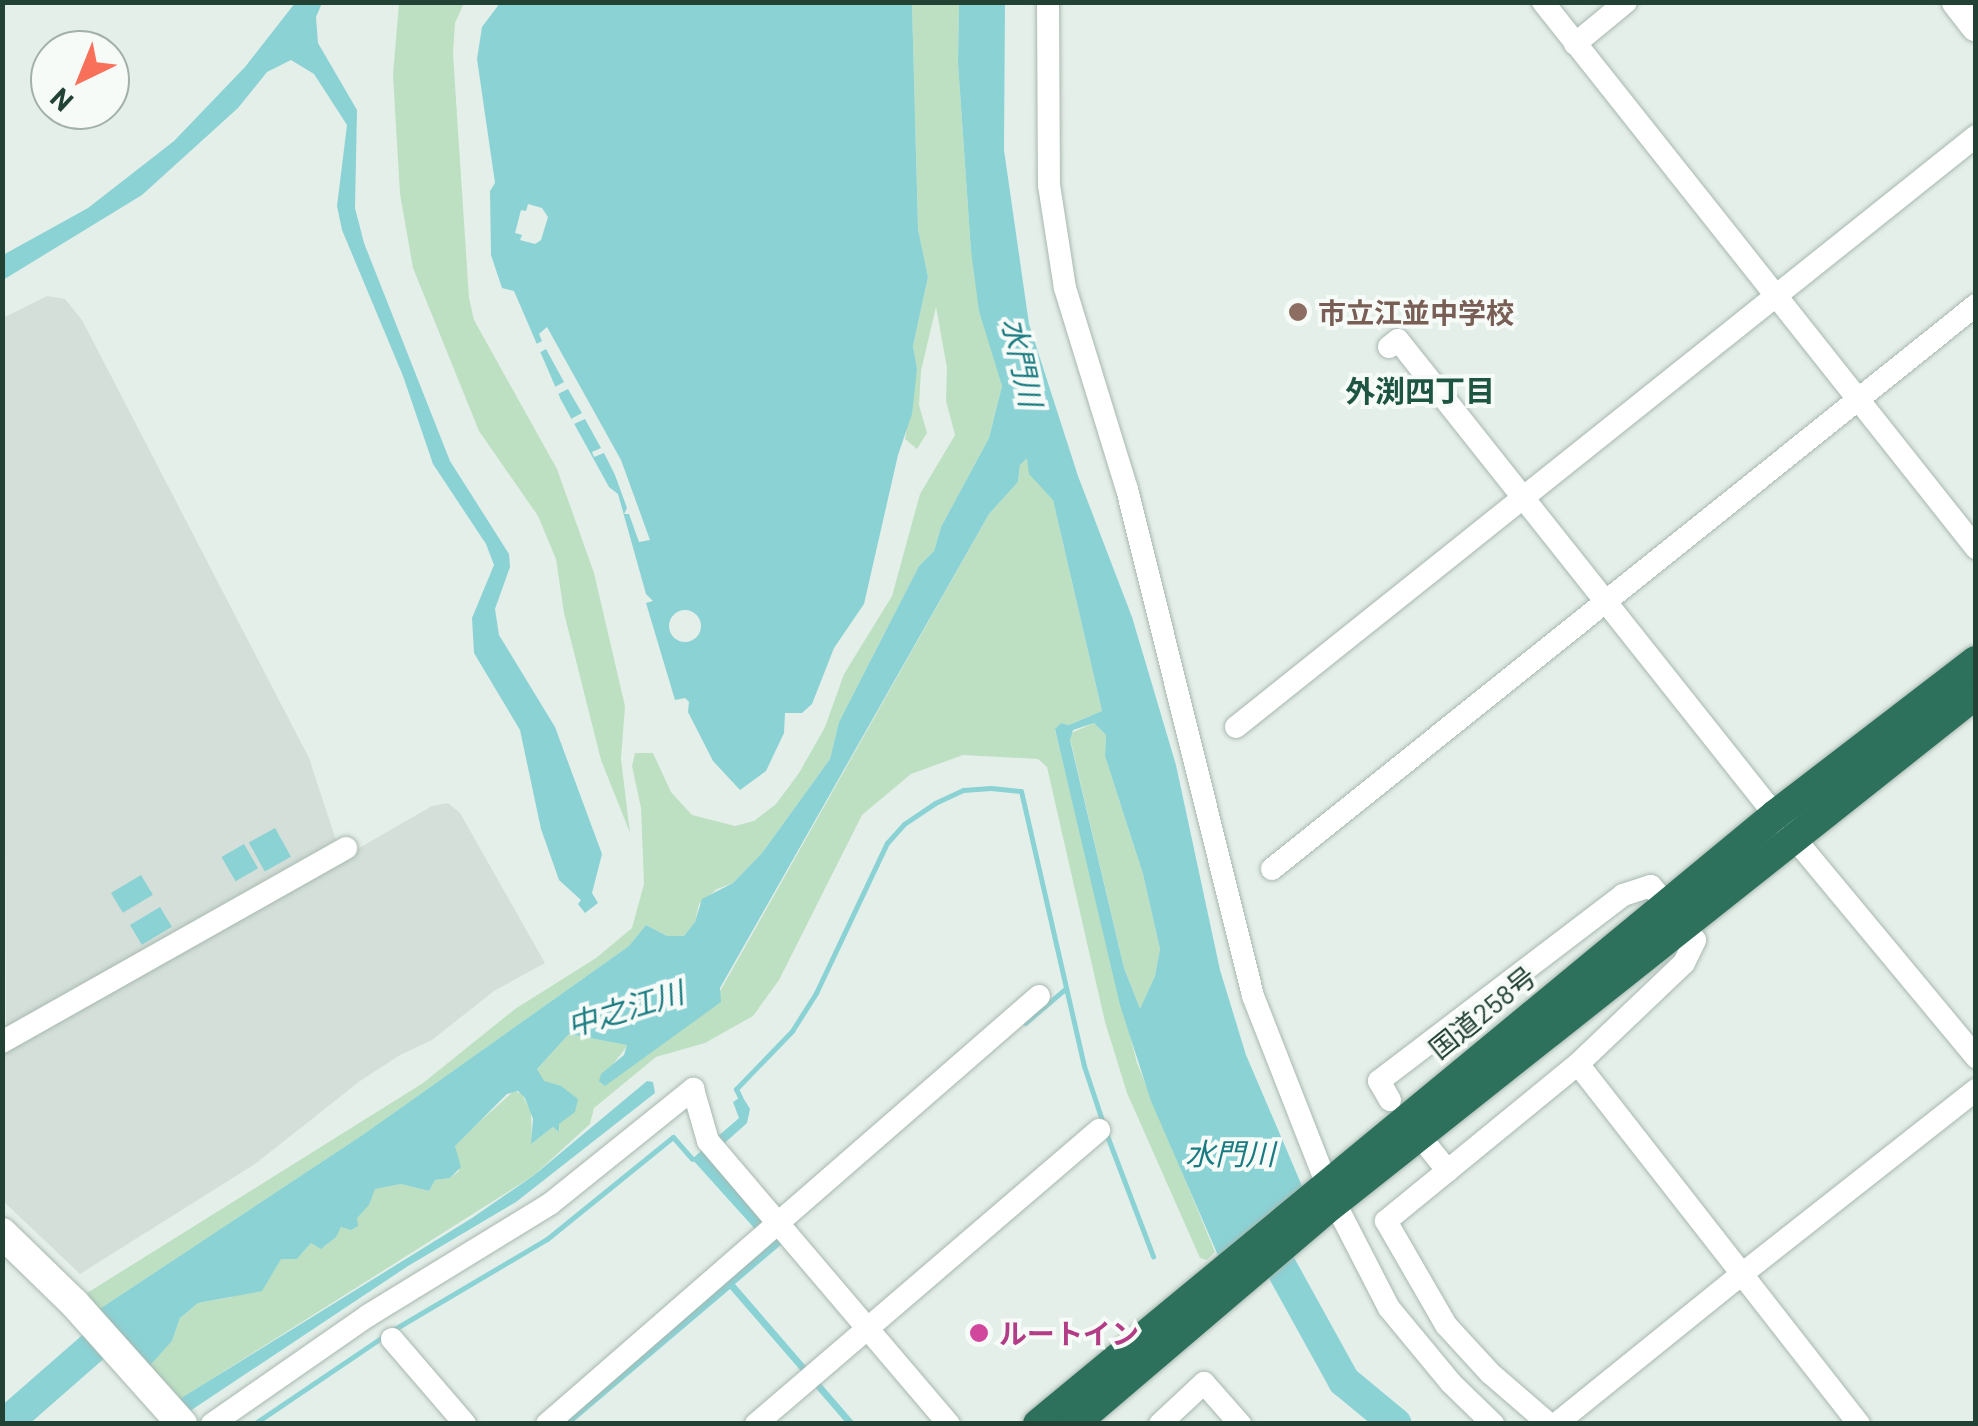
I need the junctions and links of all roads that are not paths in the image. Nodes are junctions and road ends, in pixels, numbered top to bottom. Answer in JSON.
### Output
{"nodes":[{"id":1,"x":1048,"y":2,"type":"edge"},
{"id":2,"x":1543,"y":2,"type":"edge"},
{"id":3,"x":1626,"y":2,"type":"edge"},
{"id":4,"x":1957,"y":2,"type":"edge"},
{"id":5,"x":1976,"y":26,"type":"edge"},
{"id":6,"x":1575,"y":44,"type":"junction"},
{"id":7,"x":1976,"y":136,"type":"edge"},
{"id":8,"x":1777,"y":297,"type":"junction"},
{"id":9,"x":1976,"y":305,"type":"edge"},
{"id":10,"x":1388,"y":347,"type":"dead end"},
{"id":11,"x":1858,"y":399,"type":"junction"},
{"id":12,"x":1524,"y":497,"type":"junction"},
{"id":13,"x":1976,"y":548,"type":"edge"},
{"id":14,"x":1606,"y":600,"type":"junction"},
{"id":15,"x":1976,"y":661,"type":"edge"},
{"id":16,"x":1976,"y":694,"type":"edge"},
{"id":17,"x":1236,"y":727,"type":"dead end"},
{"id":18,"x":1785,"y":826,"type":"junction"},
{"id":19,"x":346,"y":848,"type":"dead end"},
{"id":20,"x":1272,"y":869,"type":"dead end"},
{"id":21,"x":1675,"y":915,"type":"junction"},
{"id":22,"x":1039,"y":996,"type":"dead end"},
{"id":23,"x":2,"y":1042,"type":"edge"},
{"id":24,"x":1976,"y":1057,"type":"edge"},
{"id":25,"x":1578,"y":1064,"type":"junction"},
{"id":26,"x":1976,"y":1090,"type":"edge"},
{"id":27,"x":1390,"y":1100,"type":"dead end"},
{"id":28,"x":1099,"y":1130,"type":"dead end"},
{"id":29,"x":1430,"y":1149,"type":"dead end"},
{"id":30,"x":1448,"y":1171,"type":"junction"},
{"id":31,"x":1325,"y":1197,"type":"junction"},
{"id":32,"x":769,"y":1230,"type":"junction"},
{"id":33,"x":2,"y":1233,"type":"edge"},
{"id":34,"x":1742,"y":1274,"type":"junction"},
{"id":35,"x":1218,"y":1284,"type":"junction"},
{"id":36,"x":868,"y":1326,"type":"junction"},
{"id":37,"x":392,"y":1339,"type":"dead end"},
{"id":38,"x":182,"y":1424,"type":"edge"},
{"id":39,"x":212,"y":1424,"type":"edge"},
{"id":40,"x":465,"y":1424,"type":"edge"},
{"id":41,"x":546,"y":1424,"type":"edge"},
{"id":42,"x":756,"y":1424,"type":"edge"},
{"id":43,"x":949,"y":1424,"type":"edge"},
{"id":44,"x":1038,"y":1424,"type":"edge"},
{"id":45,"x":1074,"y":1424,"type":"edge"},
{"id":46,"x":1160,"y":1424,"type":"edge"},
{"id":47,"x":1240,"y":1424,"type":"edge"},
{"id":48,"x":1493,"y":1424,"type":"edge"},
{"id":49,"x":1552,"y":1424,"type":"edge"},
{"id":50,"x":1860,"y":1424,"type":"edge"}],
"edges":[{"from":1,"to":31,"type":"street"},
{"from":2,"to":6,"type":"street"},
{"from":3,"to":6,"type":"street"},
{"from":4,"to":5,"type":"street"},
{"from":6,"to":8,"type":"street"},
{"from":7,"to":8,"type":"street"},
{"from":8,"to":11,"type":"street"},
{"from":8,"to":12,"type":"street"},
{"from":9,"to":11,"type":"street"},
{"from":10,"to":12,"type":"street"},
{"from":11,"to":13,"type":"street"},
{"from":11,"to":14,"type":"street"},
{"from":12,"to":14,"type":"street"},
{"from":12,"to":17,"type":"street"},
{"from":14,"to":18,"type":"street"},
{"from":14,"to":20,"type":"street"},
{"from":15,"to":18,"type":"highway","name":"国道258号"},
{"from":16,"to":18,"type":"highway","name":"国道258号"},
{"from":18,"to":21,"type":"highway","name":"国道258号"},
{"from":18,"to":24,"type":"street"},
{"from":19,"to":23,"type":"street"},
{"from":21,"to":25,"type":"street"},
{"from":21,"to":27,"type":"street"},
{"from":21,"to":31,"type":"highway","name":"国道258号"},
{"from":22,"to":32,"type":"street"},
{"from":25,"to":30,"type":"street"},
{"from":25,"to":34,"type":"street"},
{"from":26,"to":34,"type":"street"},
{"from":28,"to":36,"type":"street"},
{"from":29,"to":30,"type":"street"},
{"from":30,"to":49,"type":"street"},
{"from":31,"to":35,"type":"highway","name":"国道258号"},
{"from":31,"to":48,"type":"street"},
{"from":32,"to":36,"type":"street"},
{"from":32,"to":39,"type":"street"},
{"from":32,"to":41,"type":"street"},
{"from":33,"to":38,"type":"street"},
{"from":34,"to":49,"type":"street"},
{"from":34,"to":50,"type":"street"},
{"from":35,"to":44,"type":"highway","name":"国道258号"},
{"from":35,"to":45,"type":"highway","name":"国道258号"},
{"from":36,"to":42,"type":"street"},
{"from":36,"to":43,"type":"street"},
{"from":37,"to":40,"type":"street"},
{"from":46,"to":47,"type":"street"}]}
